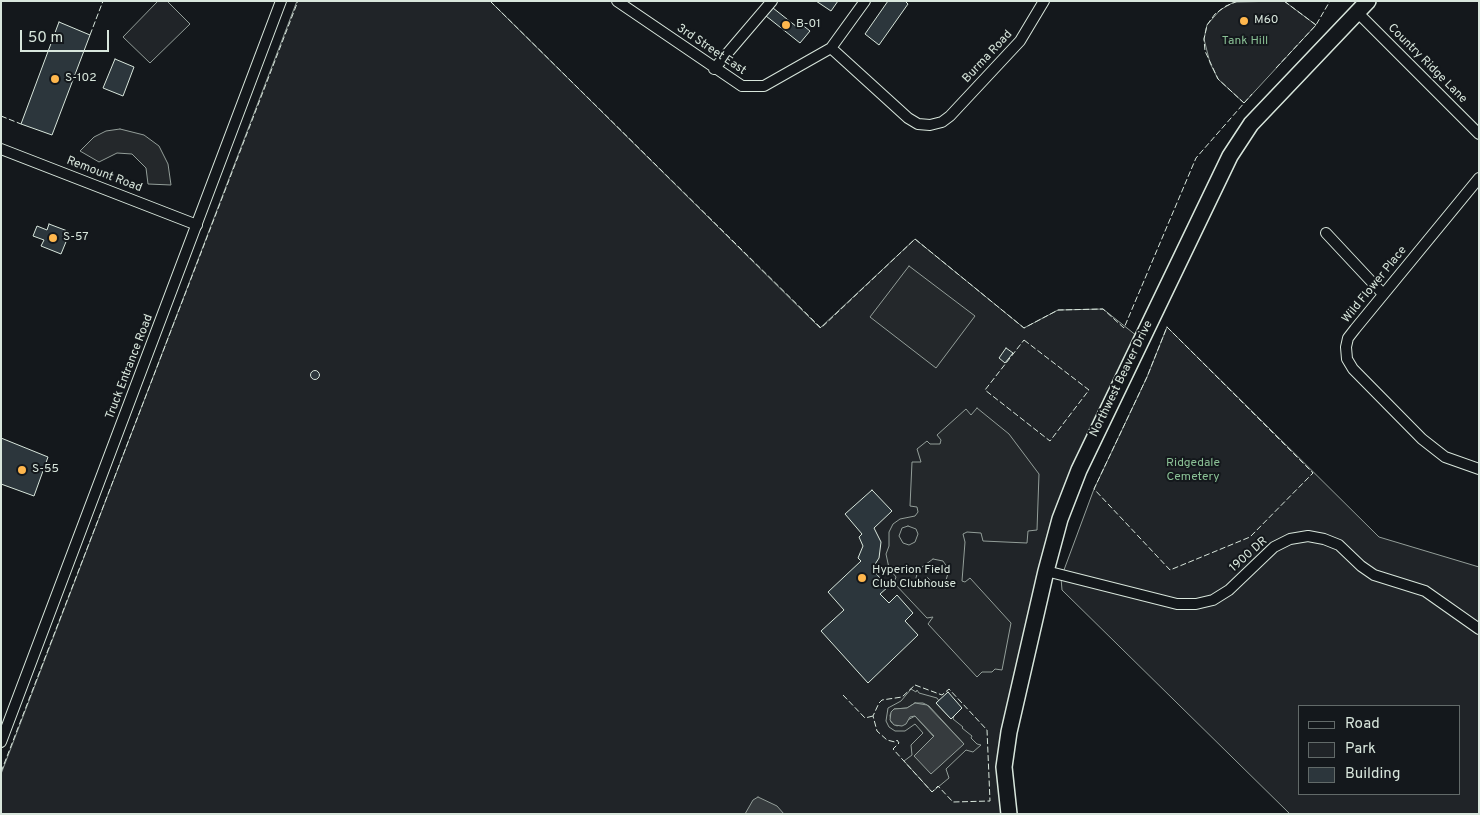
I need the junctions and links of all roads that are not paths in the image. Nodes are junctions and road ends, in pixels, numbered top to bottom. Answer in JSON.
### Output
{"nodes":[{"id":1,"x":281,"y":1,"type":"edge"},
{"id":2,"x":617,"y":1,"type":"edge"},
{"id":3,"x":772,"y":1,"type":"edge"},
{"id":4,"x":865,"y":1,"type":"edge"},
{"id":5,"x":1044,"y":1,"type":"edge"},
{"id":6,"x":1362,"y":6,"type":"edge"},
{"id":7,"x":831,"y":48,"type":"junction"},
{"id":8,"x":714,"y":68,"type":"junction"},
{"id":9,"x":1479,"y":134,"type":"edge"},
{"id":10,"x":1,"y":149,"type":"edge"},
{"id":11,"x":1479,"y":178,"type":"edge"},
{"id":12,"x":197,"y":224,"type":"junction"},
{"id":13,"x":1326,"y":234,"type":"dead end"},
{"id":14,"x":1383,"y":294,"type":"junction"},
{"id":15,"x":1479,"y":469,"type":"edge"},
{"id":16,"x":1046,"y":572,"type":"junction"},
{"id":17,"x":1479,"y":629,"type":"edge"},
{"id":18,"x":1,"y":742,"type":"edge"},
{"id":19,"x":1009,"y":814,"type":"edge"}],
"edges":[{"from":1,"to":12,"type":"street","name":"Truck Entrance Road"},
{"from":2,"to":8,"type":"street","name":"3rd Street East"},
{"from":3,"to":8,"type":"street"},
{"from":4,"to":7,"type":"street"},
{"from":5,"to":7,"type":"street","name":"Burma Road"},
{"from":6,"to":9,"type":"street","name":"Country Ridge Lane"},
{"from":6,"to":16,"type":"main road","name":"Northwest Beaver Drive"},
{"from":7,"to":8,"type":"street","name":"3rd Street East"},
{"from":10,"to":12,"type":"street","name":"Remount Road"},
{"from":11,"to":14,"type":"street","name":"Wild Flower Place"},
{"from":12,"to":18,"type":"street","name":"Truck Entrance Road"},
{"from":13,"to":14,"type":"street"},
{"from":14,"to":15,"type":"street","name":"Wild Flower Place"},
{"from":16,"to":17,"type":"street","name":"1900 DR"},
{"from":16,"to":19,"type":"main road","name":"Northwest Beaver Drive"}]}
